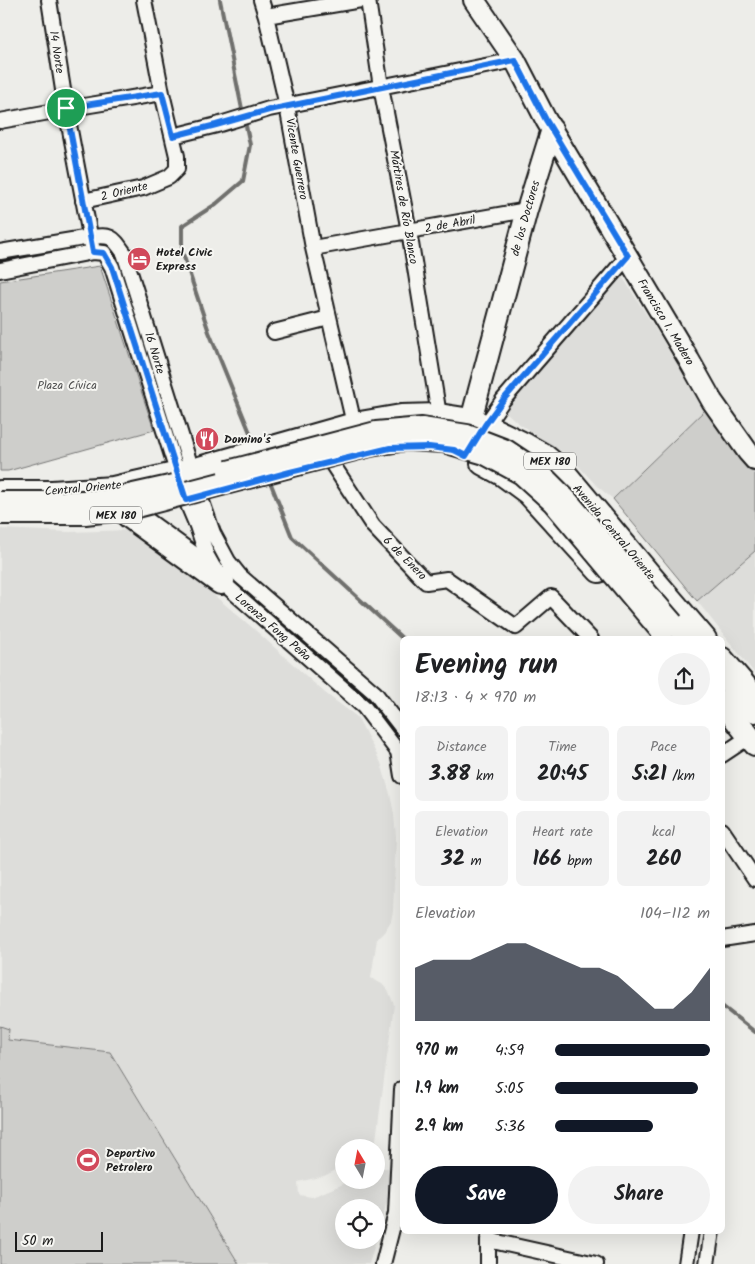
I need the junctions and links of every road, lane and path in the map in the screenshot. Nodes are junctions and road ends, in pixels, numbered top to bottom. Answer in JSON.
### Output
{"nodes":[{"id":1,"x":49,"y":0,"type":"edge"},
{"id":2,"x":144,"y":0,"type":"edge"},
{"id":3,"x":261,"y":0,"type":"edge"},
{"id":4,"x":361,"y":0,"type":"edge"},
{"id":5,"x":368,"y":0,"type":"edge"},
{"id":6,"x":474,"y":0,"type":"edge"},
{"id":7,"x":266,"y":16,"type":"junction"},
{"id":8,"x":515,"y":60,"type":"junction"},
{"id":9,"x":381,"y":87,"type":"junction"},
{"id":10,"x":162,"y":93,"type":"junction"},
{"id":11,"x":287,"y":106,"type":"junction"},
{"id":12,"x":66,"y":108,"type":"junction"},
{"id":13,"x":0,"y":121,"type":"edge"},
{"id":14,"x":552,"y":129,"type":"junction"},
{"id":15,"x":173,"y":136,"type":"junction"},
{"id":16,"x":83,"y":201,"type":"junction"},
{"id":17,"x":527,"y":210,"type":"junction"},
{"id":18,"x":409,"y":231,"type":"junction"},
{"id":19,"x":90,"y":237,"type":"junction"},
{"id":20,"x":313,"y":248,"type":"junction"},
{"id":21,"x":0,"y":252,"type":"edge"},
{"id":22,"x":98,"y":252,"type":"junction"},
{"id":23,"x":628,"y":256,"type":"junction"},
{"id":24,"x":0,"y":270,"type":"edge"},
{"id":25,"x":329,"y":318,"type":"junction"},
{"id":26,"x":274,"y":332,"type":"dead end"},
{"id":27,"x":151,"y":338,"type":"junction"},
{"id":28,"x":136,"y":343,"type":"junction"},
{"id":29,"x":439,"y":415,"type":"junction"},
{"id":30,"x":478,"y":422,"type":"junction"},
{"id":31,"x":354,"y":424,"type":"junction"},
{"id":32,"x":460,"y":453,"type":"junction"},
{"id":33,"x":755,"y":460,"type":"edge"},
{"id":34,"x":222,"y":461,"type":"joint"},
{"id":35,"x":331,"y":462,"type":"junction"},
{"id":36,"x":185,"y":472,"type":"junction"},
{"id":37,"x":0,"y":492,"type":"edge"},
{"id":38,"x":193,"y":498,"type":"junction"},
{"id":39,"x":0,"y":502,"type":"edge"},
{"id":40,"x":0,"y":513,"type":"edge"},
{"id":41,"x":129,"y":514,"type":"junction"},
{"id":42,"x":0,"y":520,"type":"edge"},
{"id":43,"x":221,"y":581,"type":"junction"},
{"id":44,"x":665,"y":633,"type":"edge"},
{"id":45,"x":588,"y":636,"type":"edge"},
{"id":46,"x":702,"y":636,"type":"edge"},
{"id":47,"x":725,"y":662,"type":"edge"},
{"id":48,"x":725,"y":681,"type":"edge"},
{"id":49,"x":375,"y":693,"type":"junction"},
{"id":50,"x":755,"y":697,"type":"edge"},
{"id":51,"x":725,"y":706,"type":"edge"},
{"id":52,"x":364,"y":707,"type":"junction"},
{"id":53,"x":755,"y":712,"type":"edge"},
{"id":54,"x":725,"y":719,"type":"edge"},
{"id":55,"x":400,"y":725,"type":"edge"},
{"id":56,"x":751,"y":745,"type":"edge"},
{"id":57,"x":400,"y":754,"type":"edge"},
{"id":58,"x":725,"y":754,"type":"edge"},
{"id":59,"x":725,"y":835,"type":"edge"},
{"id":60,"x":755,"y":880,"type":"edge"},
{"id":61,"x":753,"y":934,"type":"edge"},
{"id":62,"x":725,"y":939,"type":"edge"},
{"id":63,"x":400,"y":1130,"type":"edge"},
{"id":64,"x":691,"y":1234,"type":"edge"},
{"id":65,"x":712,"y":1234,"type":"edge"},
{"id":66,"x":489,"y":1236,"type":"edge"},
{"id":67,"x":382,"y":1264,"type":"edge"},
{"id":68,"x":488,"y":1264,"type":"edge"},
{"id":69,"x":596,"y":1264,"type":"edge"},
{"id":70,"x":686,"y":1264,"type":"edge"},
{"id":71,"x":707,"y":1264,"type":"edge"}],
"edges":[{"from":1,"to":12,"type":"street","name":"14 Norte"},
{"from":2,"to":10,"type":"street"},
{"from":3,"to":7,"type":"street","name":"Vicente Guerrero"},
{"from":4,"to":7,"type":"street"},
{"from":5,"to":9,"type":"street","name":"Mártires de Río Blanco"},
{"from":6,"to":8,"type":"street"},
{"from":7,"to":11,"type":"street","name":"Vicente Guerrero"},
{"from":8,"to":9,"type":"street"},
{"from":8,"to":14,"type":"street"},
{"from":9,"to":11,"type":"street"},
{"from":9,"to":18,"type":"street","name":"Mártires de Río Blanco"},
{"from":10,"to":12,"type":"street"},
{"from":10,"to":15,"type":"street"},
{"from":11,"to":15,"type":"street"},
{"from":11,"to":20,"type":"street","name":"Vicente Guerrero"},
{"from":12,"to":13,"type":"street"},
{"from":12,"to":16,"type":"street","name":"14 Norte"},
{"from":14,"to":17,"type":"street","name":"de los Doctores"},
{"from":14,"to":23,"type":"street","name":"Francisco I. Madero"},
{"from":15,"to":16,"type":"street","name":"2 Oriente"},
{"from":16,"to":19,"type":"street","name":"14 Norte"},
{"from":17,"to":18,"type":"street","name":"2 de Abril"},
{"from":17,"to":30,"type":"street","name":"de los Doctores"},
{"from":18,"to":20,"type":"street","name":"2 de Abril"},
{"from":18,"to":29,"type":"street","name":"Mártires de Río Blanco"},
{"from":19,"to":21,"type":"street"},
{"from":19,"to":22,"type":"street","name":"14 Norte"},
{"from":19,"to":27,"type":"street","name":"16 Norte"},
{"from":20,"to":25,"type":"street","name":"Vicente Guerrero"},
{"from":22,"to":24,"type":"street"},
{"from":22,"to":28,"type":"street","name":"16 Norte"},
{"from":23,"to":30,"type":"street"},
{"from":23,"to":33,"type":"street","name":"Francisco I. Madero"},
{"from":25,"to":26,"type":"street"},
{"from":25,"to":31,"type":"street","name":"Vicente Guerrero"},
{"from":27,"to":28,"type":"street"},
{"from":27,"to":36,"type":"street","name":"16 Norte"},
{"from":28,"to":36,"type":"street","name":"16 Norte"},
{"from":29,"to":30,"type":"main road","name":"Avenida Central Oriente","number":"MEX 180"},
{"from":29,"to":31,"type":"main road","name":"Avenida Central Oriente","number":"MEX 180"},
{"from":30,"to":32,"type":"street","name":"de los Doctores"},
{"from":30,"to":46,"type":"main road","name":"Avenida Central Oriente","number":"MEX 180"},
{"from":31,"to":34,"type":"main road","name":"Avenida Central Oriente","number":"MEX 180"},
{"from":32,"to":35,"type":"main road","number":"MEX 180"},
{"from":32,"to":44,"type":"main road","number":"MEX 180"},
{"from":34,"to":36,"type":"main road","name":"Central Oriente","number":"MEX 180"},
{"from":35,"to":38,"type":"main road","number":"MEX 180"},
{"from":35,"to":45,"type":"street","name":"6 de Enero"},
{"from":36,"to":37,"type":"main road","name":"Central Oriente","number":"MEX 180"},
{"from":36,"to":38,"type":"street","name":"Lorenzo Fong Peña"},
{"from":38,"to":41,"type":"main road","number":"MEX 180"},
{"from":38,"to":43,"type":"street","name":"Lorenzo Fong Peña"},
{"from":38,"to":49,"type":"street","name":"Lorenzo Fong Peña"},
{"from":39,"to":44,"type":"street","bridge":true},
{"from":40,"to":44,"type":"main road","bridge":true},
{"from":41,"to":42,"type":"main road","number":"MEX 180"},
{"from":41,"to":43,"type":"highway"},
{"from":43,"to":52,"type":"street","name":"Lorenzo Fong Peña"},
{"from":47,"to":50,"type":"main road"},
{"from":48,"to":53,"type":"street"},
{"from":49,"to":52,"type":"street"},
{"from":49,"to":55,"type":"street","name":"Lorenzo Fong Peña"},
{"from":51,"to":56,"type":"main road"},
{"from":52,"to":57,"type":"street","name":"Lorenzo Fong Peña"},
{"from":54,"to":56,"type":"main road"},
{"from":56,"to":58,"type":"street"},
{"from":59,"to":60,"type":"street"},
{"from":61,"to":62,"type":"street"},
{"from":63,"to":67,"type":"street"},
{"from":64,"to":70,"type":"street"},
{"from":65,"to":71,"type":"street"},
{"from":66,"to":68,"type":"street"},
{"from":66,"to":69,"type":"street"}]}
